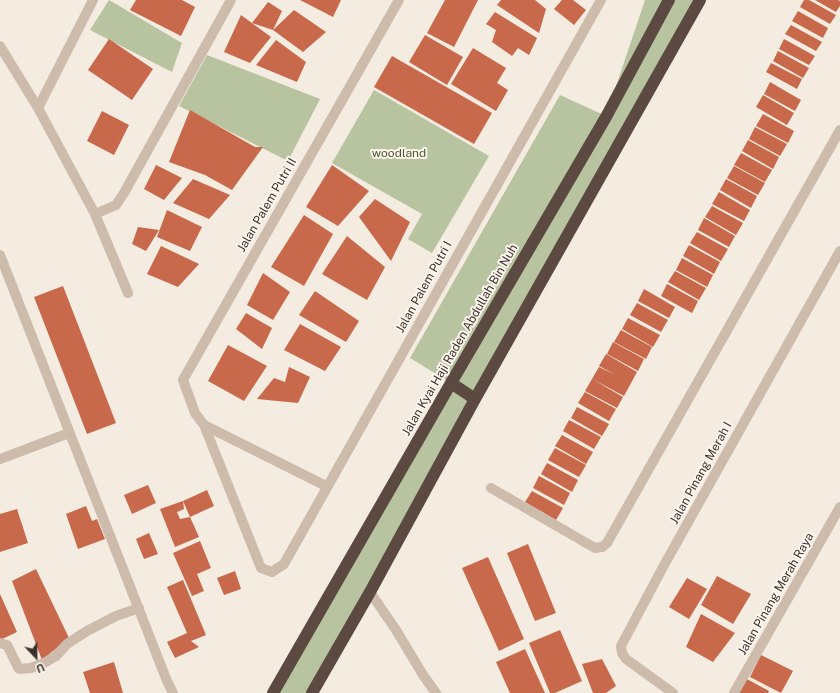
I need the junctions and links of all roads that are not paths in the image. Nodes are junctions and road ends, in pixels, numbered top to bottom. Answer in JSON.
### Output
{"nodes":[{"id":1,"x":93,"y":0,"type":"edge"},
{"id":2,"x":231,"y":0,"type":"edge"},
{"id":3,"x":399,"y":0,"type":"edge"},
{"id":4,"x":600,"y":0,"type":"edge"},
{"id":5,"x":669,"y":0,"type":"edge"},
{"id":6,"x":700,"y":0,"type":"edge"},
{"id":7,"x":0,"y":46,"type":"edge"},
{"id":8,"x":38,"y":108,"type":"junction"},
{"id":9,"x":840,"y":130,"type":"edge"},
{"id":10,"x":95,"y":214,"type":"junction"},
{"id":11,"x":840,"y":251,"type":"edge"},
{"id":12,"x":0,"y":255,"type":"edge"},
{"id":13,"x":128,"y":293,"type":"dead end"},
{"id":14,"x":451,"y":383,"type":"junction"},
{"id":15,"x":475,"y":399,"type":"junction"},
{"id":16,"x":204,"y":425,"type":"junction"},
{"id":17,"x":69,"y":432,"type":"junction"},
{"id":18,"x":0,"y":460,"type":"edge"},
{"id":19,"x":326,"y":486,"type":"junction"},
{"id":20,"x":491,"y":488,"type":"dead end"},
{"id":21,"x":840,"y":507,"type":"edge"},
{"id":22,"x":261,"y":568,"type":"joint"},
{"id":23,"x":370,"y":592,"type":"junction"},
{"id":24,"x":139,"y":608,"type":"junction"},
{"id":25,"x":0,"y":643,"type":"edge"},
{"id":26,"x":173,"y":693,"type":"edge"},
{"id":27,"x":273,"y":693,"type":"edge"},
{"id":28,"x":312,"y":693,"type":"edge"},
{"id":29,"x":436,"y":693,"type":"edge"},
{"id":30,"x":673,"y":693,"type":"edge"},
{"id":31,"x":734,"y":693,"type":"edge"}],
"edges":[{"from":1,"to":8,"type":"street"},
{"from":2,"to":10,"type":"street"},
{"from":3,"to":16,"type":"street","name":"Jalan Palem Putri II"},
{"from":4,"to":19,"type":"street","name":"Jalan Palem Putri I"},
{"from":5,"to":14,"type":"highway","name":"Jalan Kyai Haji Raden Abdullah Bin Nuh"},
{"from":6,"to":15,"type":"highway"},
{"from":7,"to":8,"type":"street"},
{"from":8,"to":10,"type":"street"},
{"from":9,"to":20,"type":"street"},
{"from":10,"to":13,"type":"street"},
{"from":11,"to":30,"type":"street","name":"Jalan Pinang Merah I"},
{"from":12,"to":17,"type":"street"},
{"from":14,"to":15,"type":"highway"},
{"from":14,"to":27,"type":"highway","name":"Jalan Kyai Haji Raden Abdullah Bin Nuh"},
{"from":15,"to":23,"type":"highway"},
{"from":16,"to":19,"type":"street"},
{"from":16,"to":22,"type":"street","name":"Jalan Palem Putri II"},
{"from":17,"to":18,"type":"street"},
{"from":17,"to":24,"type":"street"},
{"from":19,"to":22,"type":"street","name":"Jalan Palem Putri I"},
{"from":21,"to":31,"type":"street","name":"Jalan Pinang Merah Raya"},
{"from":23,"to":28,"type":"highway"},
{"from":23,"to":29,"type":"street"},
{"from":24,"to":25,"type":"street"},
{"from":24,"to":26,"type":"street"}]}
